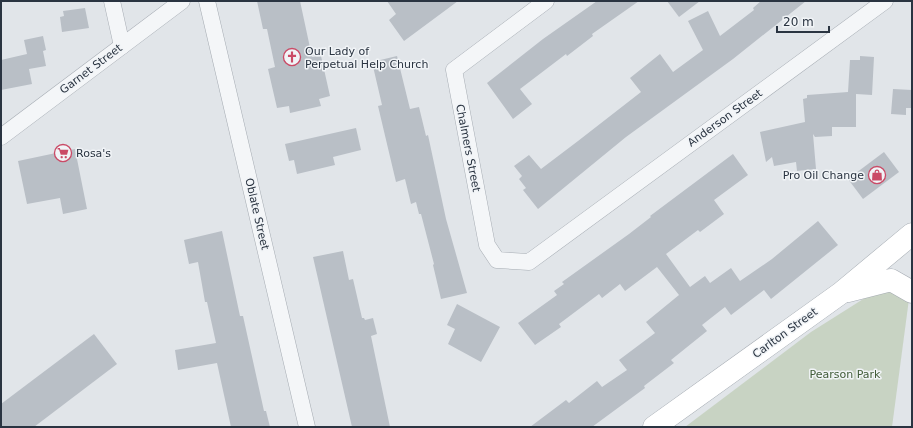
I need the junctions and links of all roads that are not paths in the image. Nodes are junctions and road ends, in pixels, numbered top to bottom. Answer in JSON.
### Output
{"nodes":[{"id":1,"x":112,"y":1,"type":"edge"},
{"id":2,"x":182,"y":1,"type":"edge"},
{"id":3,"x":207,"y":1,"type":"edge"},
{"id":4,"x":546,"y":1,"type":"edge"},
{"id":5,"x":885,"y":1,"type":"edge"},
{"id":6,"x":122,"y":46,"type":"junction"},
{"id":7,"x":1,"y":137,"type":"edge"},
{"id":8,"x":912,"y":234,"type":"edge"},
{"id":9,"x":565,"y":235,"type":"joint"},
{"id":10,"x":912,"y":292,"type":"edge"},
{"id":11,"x":841,"y":293,"type":"junction"},
{"id":12,"x":307,"y":427,"type":"edge"},
{"id":13,"x":654,"y":427,"type":"edge"}],
"edges":[{"from":1,"to":6,"type":"street"},
{"from":2,"to":6,"type":"street","name":"Garnet Street"},
{"from":3,"to":12,"type":"street","name":"Oblate Street"},
{"from":4,"to":9,"type":"street","name":"Chalmers Street"},
{"from":5,"to":9,"type":"street","name":"Anderson Street"},
{"from":6,"to":7,"type":"street","name":"Garnet Street"},
{"from":8,"to":11,"type":"main road","name":"Carlton Street"},
{"from":10,"to":11,"type":"main road"},
{"from":11,"to":13,"type":"main road","name":"Carlton Street"}]}
